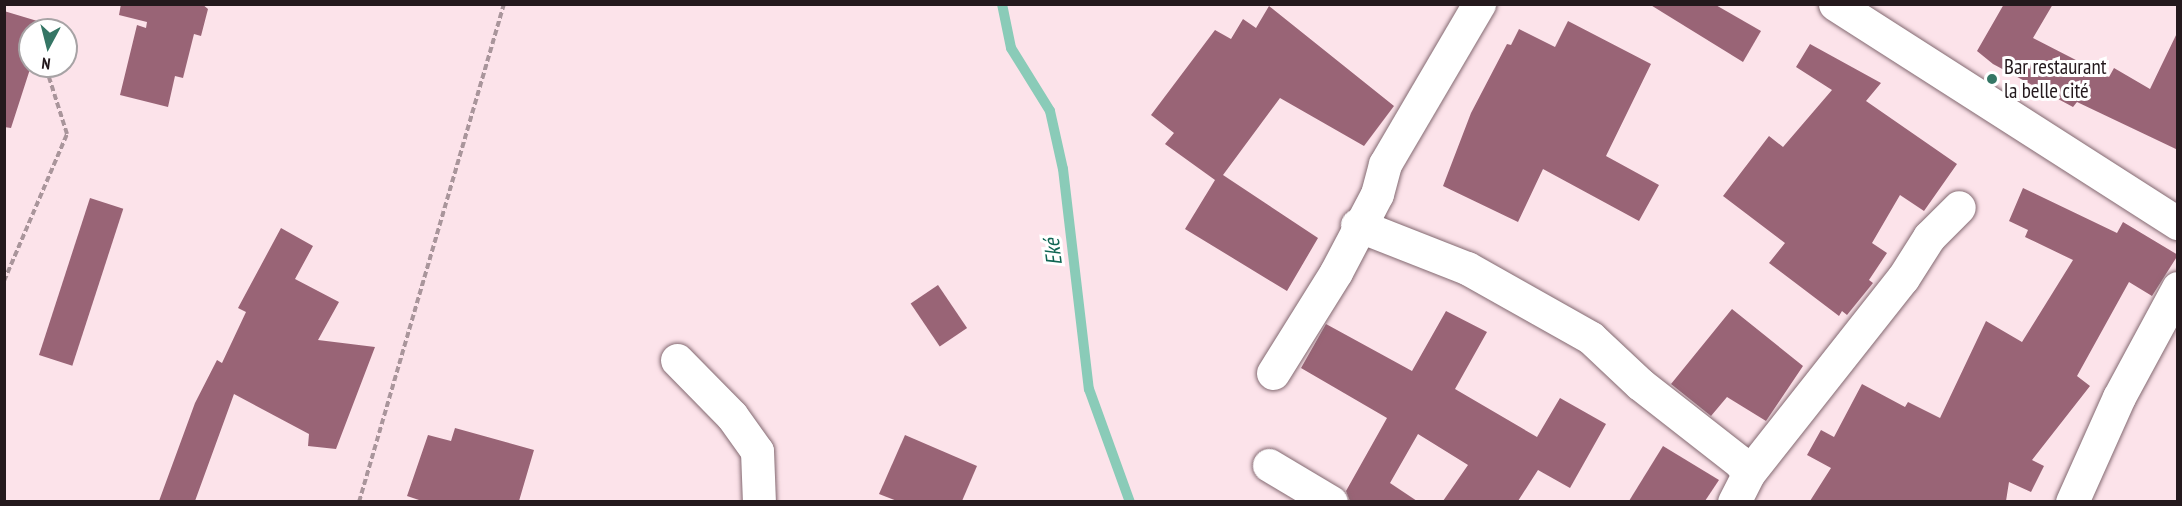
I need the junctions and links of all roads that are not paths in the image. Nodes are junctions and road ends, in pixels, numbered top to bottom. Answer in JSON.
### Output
{"nodes":[{"id":1,"x":1479,"y":4,"type":"edge"},
{"id":2,"x":1835,"y":4,"type":"edge"},
{"id":3,"x":1959,"y":207,"type":"dead end"},
{"id":4,"x":2178,"y":223,"type":"edge"},
{"id":5,"x":1357,"y":225,"type":"junction"},
{"id":6,"x":2178,"y":288,"type":"edge"},
{"id":7,"x":677,"y":360,"type":"dead end"},
{"id":8,"x":1273,"y":373,"type":"dead end"},
{"id":9,"x":1269,"y":465,"type":"dead end"},
{"id":10,"x":1741,"y":488,"type":"edge"},
{"id":11,"x":759,"y":501,"type":"edge"},
{"id":12,"x":1331,"y":501,"type":"edge"},
{"id":13,"x":2072,"y":501,"type":"edge"}],
"edges":[{"from":1,"to":5,"type":"street"},
{"from":2,"to":4,"type":"street"},
{"from":3,"to":10,"type":"street"},
{"from":5,"to":8,"type":"street"},
{"from":5,"to":10,"type":"street"},
{"from":6,"to":13,"type":"street"},
{"from":7,"to":11,"type":"street"},
{"from":9,"to":12,"type":"street"}]}
